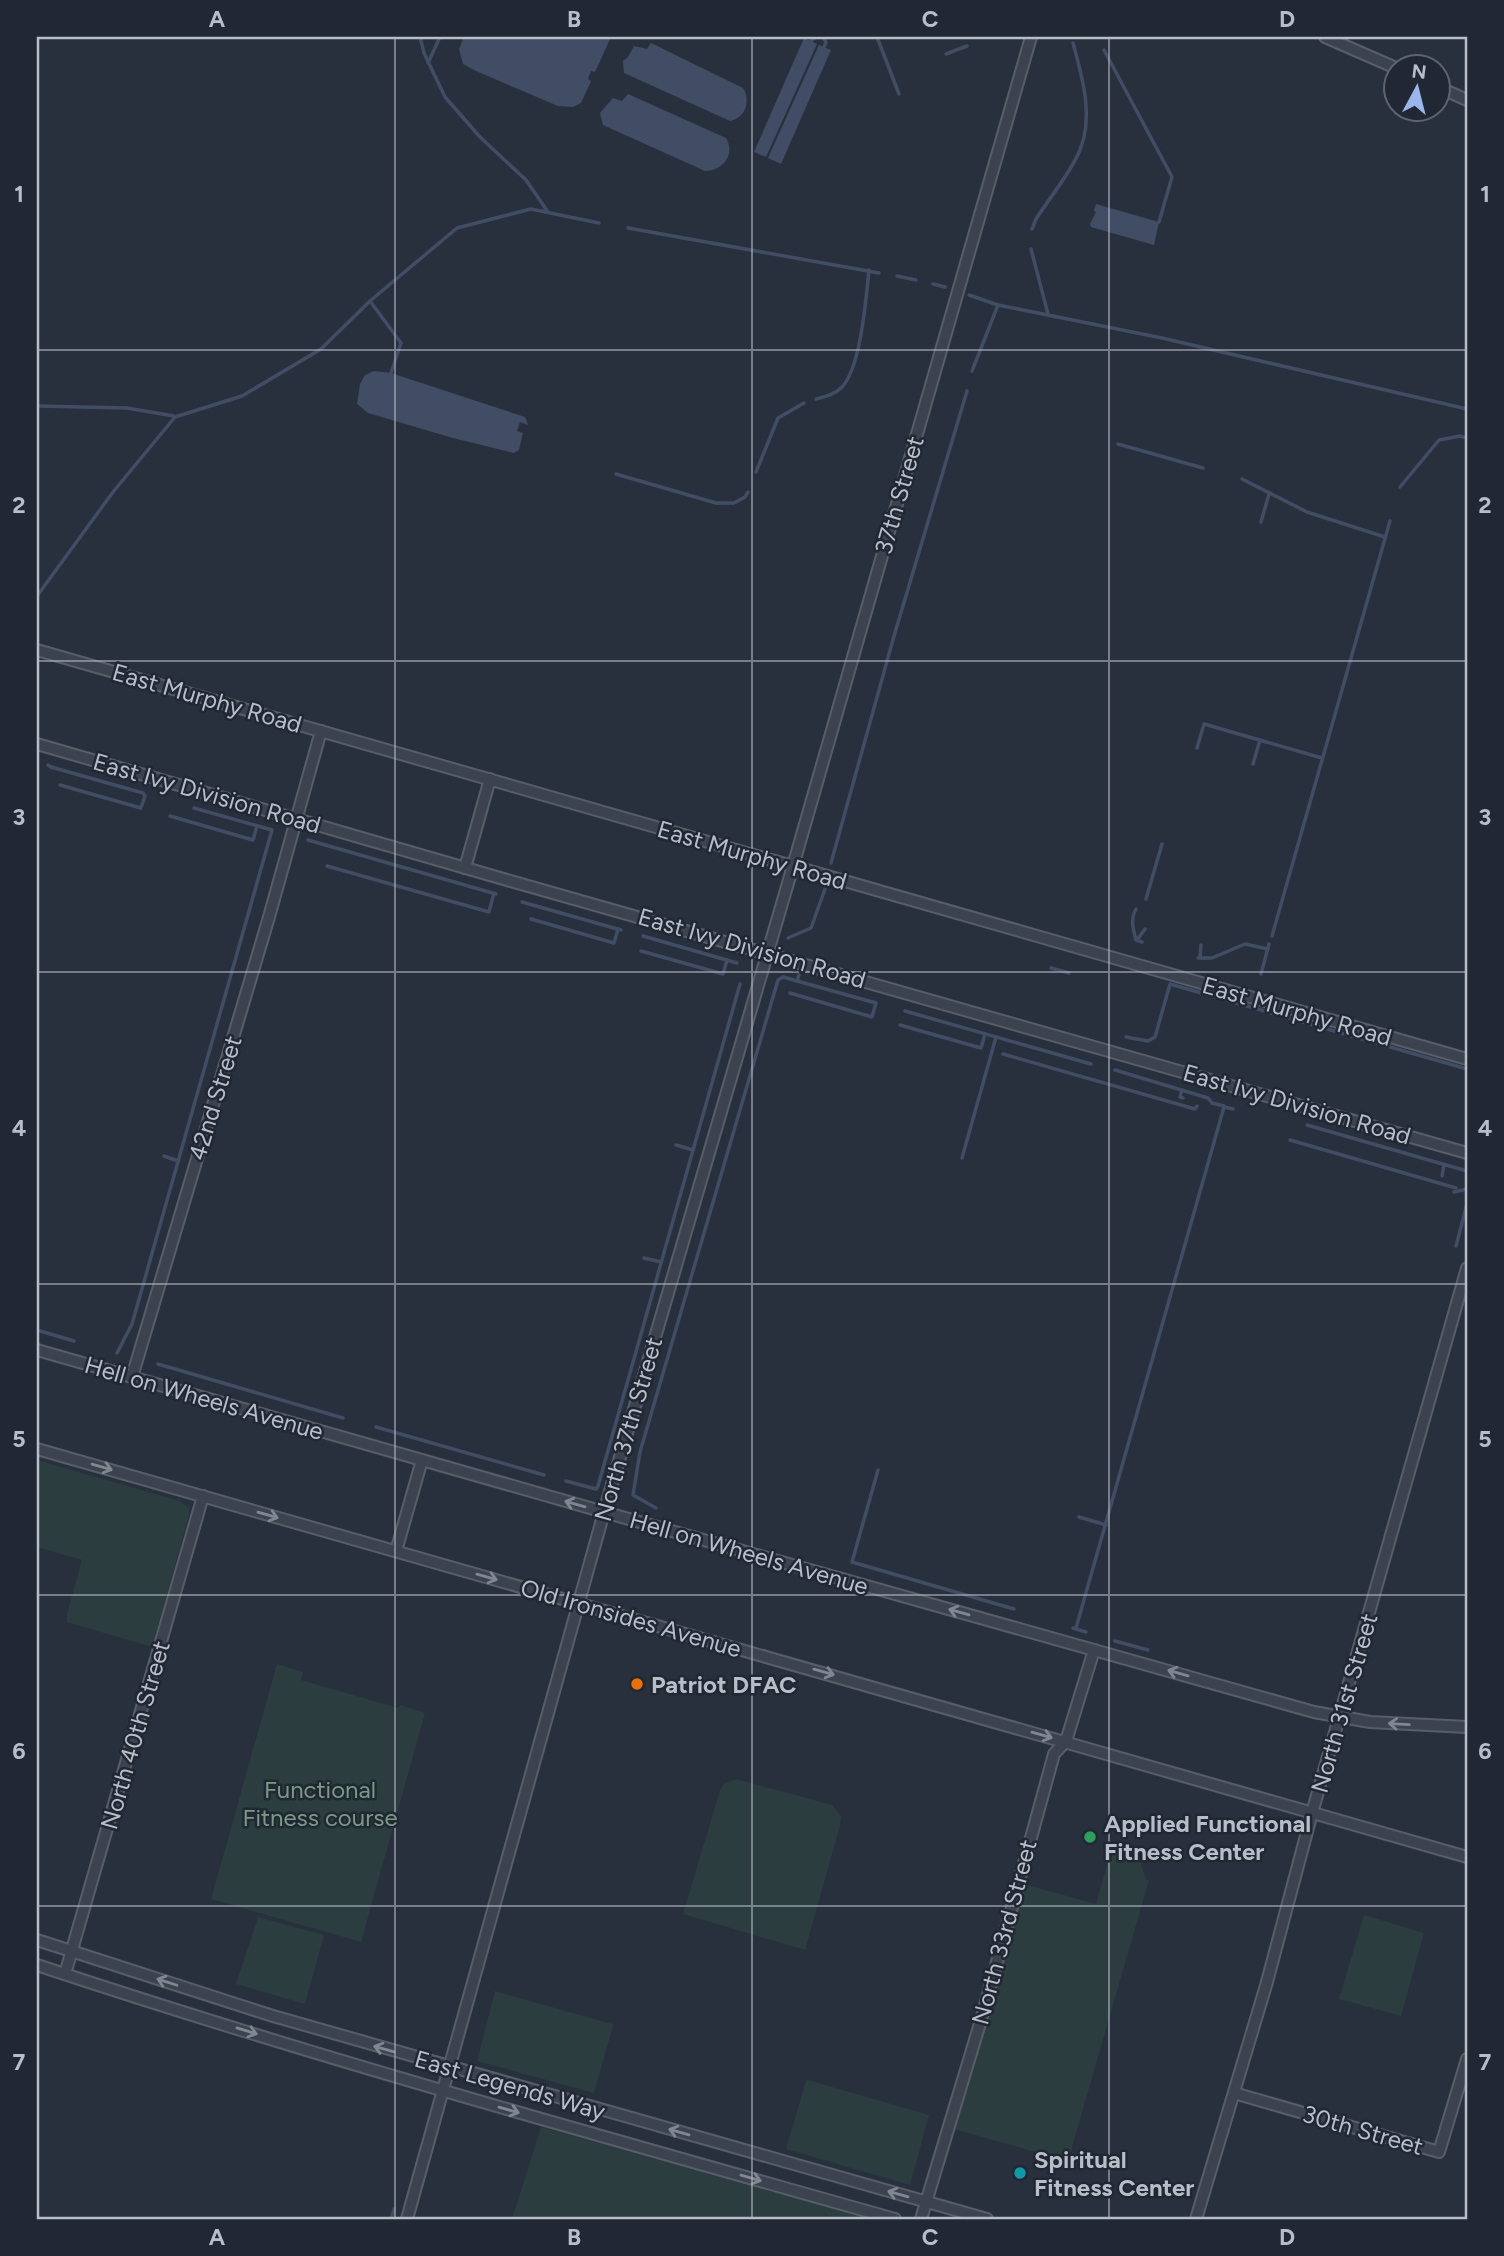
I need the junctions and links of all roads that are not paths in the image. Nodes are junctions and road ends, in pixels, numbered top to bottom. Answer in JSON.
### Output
{"nodes":[{"id":1,"x":1031,"y":37,"type":"edge"},
{"id":2,"x":1325,"y":37,"type":"edge"},
{"id":3,"x":1382,"y":62,"type":"edge"},
{"id":4,"x":37,"y":650,"type":"edge"},
{"id":5,"x":321,"y":731,"type":"junction"},
{"id":6,"x":37,"y":744,"type":"edge"},
{"id":7,"x":490,"y":779,"type":"junction"},
{"id":8,"x":295,"y":819,"type":"junction"},
{"id":9,"x":793,"y":866,"type":"junction"},
{"id":10,"x":465,"y":868,"type":"junction"},
{"id":11,"x":767,"y":953,"type":"junction"},
{"id":12,"x":1467,"y":1059,"type":"edge"},
{"id":13,"x":1467,"y":1153,"type":"edge"},
{"id":14,"x":1467,"y":1268,"type":"edge"},
{"id":15,"x":37,"y":1350,"type":"edge"},
{"id":16,"x":132,"y":1377,"type":"junction"},
{"id":17,"x":37,"y":1449,"type":"edge"},
{"id":18,"x":422,"y":1460,"type":"junction"},
{"id":19,"x":202,"y":1496,"type":"junction"},
{"id":20,"x":604,"y":1512,"type":"junction"},
{"id":21,"x":396,"y":1551,"type":"junction"},
{"id":22,"x":579,"y":1603,"type":"junction"},
{"id":23,"x":1094,"y":1650,"type":"junction"},
{"id":24,"x":1340,"y":1717,"type":"junction"},
{"id":25,"x":1467,"y":1727,"type":"edge"},
{"id":26,"x":1066,"y":1741,"type":"junction"},
{"id":27,"x":1312,"y":1813,"type":"junction"},
{"id":28,"x":1467,"y":1857,"type":"edge"},
{"id":29,"x":37,"y":1940,"type":"edge"},
{"id":30,"x":72,"y":1951,"type":"junction"},
{"id":31,"x":37,"y":1965,"type":"edge"},
{"id":32,"x":65,"y":1974,"type":"junction"},
{"id":33,"x":1467,"y":2059,"type":"edge"},
{"id":34,"x":450,"y":2068,"type":"junction"},
{"id":35,"x":443,"y":2091,"type":"junction"},
{"id":36,"x":1234,"y":2093,"type":"junction"},
{"id":37,"x":926,"y":2202,"type":"junction"},
{"id":38,"x":407,"y":2219,"type":"edge"},
{"id":39,"x":895,"y":2219,"type":"edge"},
{"id":40,"x":921,"y":2219,"type":"edge"},
{"id":41,"x":987,"y":2219,"type":"edge"},
{"id":42,"x":1196,"y":2219,"type":"edge"}],
"edges":[{"from":1,"to":9,"type":"street","name":"37th Street"},
{"from":2,"to":3,"type":"street"},
{"from":4,"to":5,"type":"street","name":"East Murphy Road"},
{"from":5,"to":7,"type":"street","name":"East Murphy Road"},
{"from":5,"to":8,"type":"street","name":"42nd Street"},
{"from":6,"to":8,"type":"street","name":"East Ivy Division Road"},
{"from":7,"to":9,"type":"street","name":"East Murphy Road"},
{"from":7,"to":10,"type":"street"},
{"from":8,"to":10,"type":"street","name":"East Ivy Division Road"},
{"from":8,"to":16,"type":"street","name":"42nd Street"},
{"from":9,"to":11,"type":"street","name":"37th Street"},
{"from":9,"to":12,"type":"street","name":"East Murphy Road"},
{"from":10,"to":11,"type":"street","name":"East Ivy Division Road"},
{"from":11,"to":13,"type":"street","name":"East Ivy Division Road"},
{"from":11,"to":20,"type":"street","name":"North 37th Street"},
{"from":14,"to":24,"type":"street","name":"North 31st Street"},
{"from":15,"to":16,"type":"street","name":"Hell on Wheels Avenue"},
{"from":16,"to":18,"type":"street","name":"Hell on Wheels Avenue"},
{"from":17,"to":19,"type":"street","name":"Old Ironsides Avenue","one_way":true},
{"from":20,"to":18,"type":"street","name":"Hell on Wheels Avenue","one_way":true},
{"from":18,"to":21,"type":"street"},
{"from":19,"to":21,"type":"street","name":"Old Ironsides Avenue","one_way":true},
{"from":19,"to":30,"type":"street","name":"North 40th Street"},
{"from":20,"to":22,"type":"street","name":"North 37th Street"},
{"from":23,"to":20,"type":"street","name":"Hell on Wheels Avenue","one_way":true},
{"from":21,"to":22,"type":"street","name":"Old Ironsides Avenue","one_way":true},
{"from":22,"to":26,"type":"street","name":"Old Ironsides Avenue","one_way":true},
{"from":22,"to":34,"type":"street","name":"North 37th Street"},
{"from":24,"to":23,"type":"street","name":"Hell on Wheels Avenue","one_way":true},
{"from":23,"to":26,"type":"street","name":"North 33rd Street"},
{"from":25,"to":24,"type":"street","name":"Hell on Wheels Avenue","one_way":true},
{"from":24,"to":27,"type":"street","name":"North 31st Street"},
{"from":26,"to":27,"type":"street","name":"Old Ironsides Avenue"},
{"from":26,"to":37,"type":"street","name":"North 33rd Street"},
{"from":27,"to":28,"type":"street","name":"Old Ironsides Avenue"},
{"from":27,"to":36,"type":"street","name":"North 31st Street"},
{"from":29,"to":30,"type":"street","name":"East Legends Way"},
{"from":30,"to":32,"type":"street","name":"North 40th Street"},
{"from":34,"to":30,"type":"street","name":"East Legends Way","one_way":true},
{"from":31,"to":32,"type":"street","name":"East Legends Way"},
{"from":32,"to":35,"type":"street","name":"East Legends Way","one_way":true},
{"from":33,"to":36,"type":"street","name":"30th Street"},
{"from":34,"to":35,"type":"street","name":"North 37th Street"},
{"from":37,"to":34,"type":"street","name":"East Legends Way","one_way":true},
{"from":35,"to":38,"type":"street","name":"North 37th Street"},
{"from":35,"to":39,"type":"street","name":"East Legends Way","one_way":true},
{"from":36,"to":42,"type":"street","name":"North 31st Street"},
{"from":37,"to":40,"type":"street","name":"North 33rd Street"},
{"from":37,"to":41,"type":"street","name":"East Legends Way"}]}
